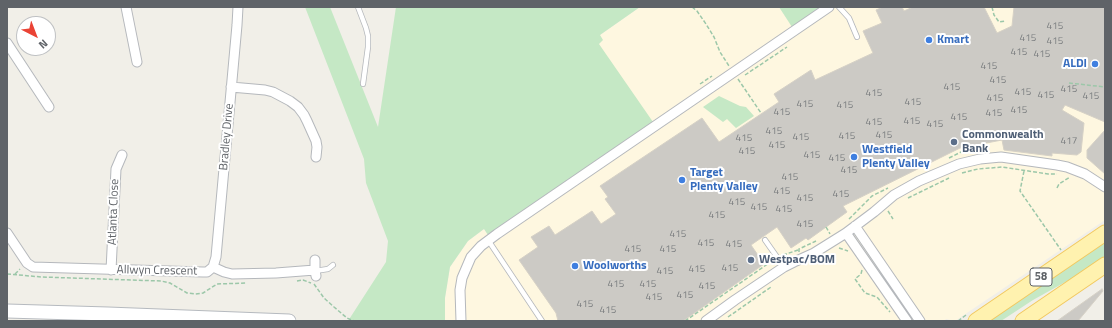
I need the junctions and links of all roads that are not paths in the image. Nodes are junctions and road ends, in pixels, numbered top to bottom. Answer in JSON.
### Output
{"nodes":[{"id":1,"x":126,"y":7,"type":"edge"},
{"id":2,"x":238,"y":7,"type":"edge"},
{"id":3,"x":358,"y":7,"type":"edge"},
{"id":4,"x":829,"y":7,"type":"edge"},
{"id":5,"x":839,"y":7,"type":"edge"},
{"id":6,"x":857,"y":37,"type":"dead end"},
{"id":7,"x":7,"y":43,"type":"edge"},
{"id":8,"x":137,"y":62,"type":"dead end"},
{"id":9,"x":364,"y":84,"type":"dead end"},
{"id":10,"x":231,"y":87,"type":"junction"},
{"id":11,"x":49,"y":107,"type":"dead end"},
{"id":12,"x":122,"y":155,"type":"dead end"},
{"id":13,"x":316,"y":157,"type":"dead end"},
{"id":14,"x":1105,"y":187,"type":"edge"},
{"id":15,"x":853,"y":222,"type":"junction"},
{"id":16,"x":7,"y":233,"type":"edge"},
{"id":17,"x":846,"y":233,"type":"junction"},
{"id":18,"x":1105,"y":233,"type":"edge"},
{"id":19,"x":488,"y":240,"type":"junction"},
{"id":20,"x":765,"y":240,"type":"dead end"},
{"id":21,"x":315,"y":260,"type":"dead end"},
{"id":22,"x":333,"y":265,"type":"dead end"},
{"id":23,"x":1105,"y":265,"type":"edge"},
{"id":24,"x":213,"y":267,"type":"junction"},
{"id":25,"x":784,"y":267,"type":"junction"},
{"id":26,"x":111,"y":270,"type":"junction"},
{"id":27,"x":315,"y":272,"type":"junction"},
{"id":28,"x":7,"y":311,"type":"edge"},
{"id":29,"x":914,"y":312,"type":"junction"},
{"id":30,"x":114,"y":317,"type":"edge"},
{"id":31,"x":285,"y":321,"type":"edge"},
{"id":32,"x":289,"y":321,"type":"edge"},
{"id":33,"x":461,"y":321,"type":"edge"},
{"id":34,"x":542,"y":321,"type":"edge"},
{"id":35,"x":706,"y":321,"type":"edge"},
{"id":36,"x":907,"y":321,"type":"edge"},
{"id":37,"x":920,"y":321,"type":"edge"},
{"id":38,"x":928,"y":321,"type":"edge"},
{"id":39,"x":976,"y":321,"type":"edge"},
{"id":40,"x":1023,"y":321,"type":"edge"}],
"edges":[{"from":1,"to":8,"type":"street"},
{"from":2,"to":10,"type":"street","name":"Bradley Drive"},
{"from":3,"to":9,"type":"lane"},
{"from":4,"to":19,"type":"street"},
{"from":5,"to":6,"type":"lane"},
{"from":7,"to":11,"type":"street"},
{"from":10,"to":13,"type":"street"},
{"from":10,"to":24,"type":"street","name":"Bradley Drive"},
{"from":12,"to":26,"type":"street","name":"Atlanta Close"},
{"from":14,"to":15,"type":"street"},
{"from":15,"to":17,"type":"street"},
{"from":15,"to":29,"type":"street"},
{"from":16,"to":26,"type":"street","name":"Allwyn Crescent"},
{"from":17,"to":25,"type":"street"},
{"from":17,"to":36,"type":"street"},
{"from":18,"to":39,"type":"main road","number":"58"},
{"from":19,"to":33,"type":"street"},
{"from":19,"to":34,"type":"lane"},
{"from":20,"to":25,"type":"lane"},
{"from":21,"to":27,"type":"street"},
{"from":22,"to":27,"type":"lane"},
{"from":23,"to":40,"type":"main road","number":"58"},
{"from":24,"to":26,"type":"street","name":"Allwyn Crescent"},
{"from":24,"to":27,"type":"street","name":"Allwyn Crescent"},
{"from":25,"to":35,"type":"street"},
{"from":28,"to":30,"type":"main road"},
{"from":29,"to":37,"type":"street"},
{"from":29,"to":38,"type":"street"},
{"from":30,"to":31,"type":"main road"},
{"from":31,"to":32,"type":"main road"}]}
